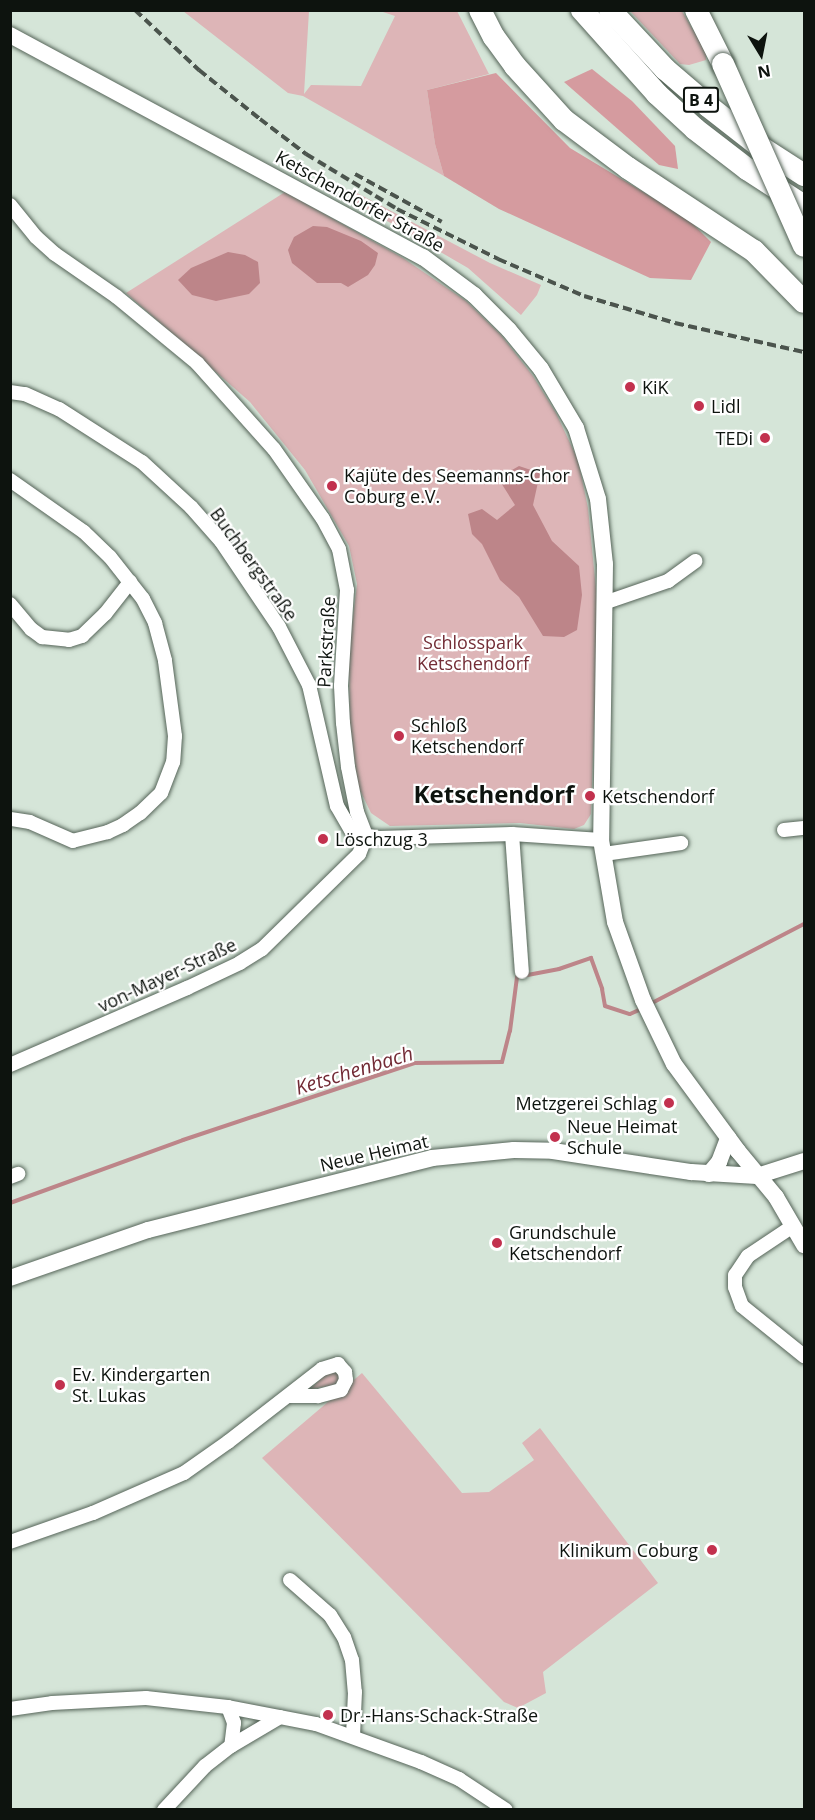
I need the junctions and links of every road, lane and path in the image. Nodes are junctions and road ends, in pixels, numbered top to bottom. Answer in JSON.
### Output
{"nodes":[{"id":1,"x":480,"y":10,"type":"edge"},
{"id":2,"x":582,"y":10,"type":"edge"},
{"id":3,"x":610,"y":10,"type":"edge"},
{"id":4,"x":696,"y":10,"type":"edge"},
{"id":5,"x":10,"y":35,"type":"edge"},
{"id":6,"x":804,"y":175,"type":"edge"},
{"id":7,"x":10,"y":205,"type":"edge"},
{"id":8,"x":804,"y":206,"type":"edge"},
{"id":9,"x":804,"y":246,"type":"edge"},
{"id":10,"x":804,"y":302,"type":"edge"},
{"id":11,"x":10,"y":392,"type":"edge"},
{"id":12,"x":10,"y":480,"type":"edge"},
{"id":13,"x":696,"y":561,"type":"dead end"},
{"id":14,"x":130,"y":582,"type":"junction"},
{"id":15,"x":604,"y":603,"type":"junction"},
{"id":16,"x":10,"y":604,"type":"edge"},
{"id":17,"x":10,"y":819,"type":"edge"},
{"id":18,"x":804,"y":828,"type":"edge"},
{"id":19,"x":784,"y":830,"type":"dead end"},
{"id":20,"x":512,"y":834,"type":"junction"},
{"id":21,"x":366,"y":836,"type":"junction"},
{"id":22,"x":681,"y":843,"type":"dead end"},
{"id":23,"x":603,"y":847,"type":"junction"},
{"id":24,"x":522,"y":972,"type":"dead end"},
{"id":25,"x":10,"y":1065,"type":"edge"},
{"id":26,"x":728,"y":1138,"type":"junction"},
{"id":27,"x":804,"y":1161,"type":"edge"},
{"id":28,"x":709,"y":1174,"type":"junction"},
{"id":29,"x":757,"y":1176,"type":"junction"},
{"id":30,"x":793,"y":1226,"type":"junction"},
{"id":31,"x":804,"y":1245,"type":"edge"},
{"id":32,"x":10,"y":1278,"type":"edge"},
{"id":33,"x":804,"y":1356,"type":"edge"},
{"id":34,"x":288,"y":1396,"type":"dead end"},
{"id":35,"x":10,"y":1542,"type":"edge"},
{"id":36,"x":291,"y":1580,"type":"dead end"},
{"id":37,"x":228,"y":1707,"type":"junction"},
{"id":38,"x":10,"y":1709,"type":"edge"},
{"id":39,"x":280,"y":1717,"type":"junction"},
{"id":40,"x":353,"y":1736,"type":"junction"},
{"id":41,"x":231,"y":1746,"type":"junction"},
{"id":42,"x":164,"y":1809,"type":"edge"},
{"id":43,"x":506,"y":1809,"type":"edge"}],
"edges":[{"from":1,"to":10,"type":"highway"},
{"from":2,"to":8,"type":"highway","number":"B 4"},
{"from":3,"to":6,"type":"highway","number":"B 4"},
{"from":4,"to":9,"type":"highway","bridge":true},
{"from":5,"to":15,"type":"street","name":"Ketschendorfer Straße"},
{"from":7,"to":21,"type":"street","name":"Parkstraße"},
{"from":11,"to":21,"type":"street","name":"Buchbergstraße"},
{"from":12,"to":14,"type":"street"},
{"from":13,"to":15,"type":"street"},
{"from":14,"to":16,"type":"street"},
{"from":14,"to":17,"type":"street"},
{"from":15,"to":23,"type":"street","name":"Ketschendorfer Straße"},
{"from":18,"to":19,"type":"street"},
{"from":20,"to":21,"type":"street"},
{"from":20,"to":23,"type":"street"},
{"from":20,"to":24,"type":"street"},
{"from":21,"to":25,"type":"street","name":"von-Mayer-Straße"},
{"from":22,"to":23,"type":"street"},
{"from":23,"to":26,"type":"street","name":"Ketschendorfer Straße"},
{"from":26,"to":28,"type":"street"},
{"from":26,"to":29,"type":"street","name":"Ketschendorfer Straße"},
{"from":27,"to":29,"type":"street"},
{"from":28,"to":29,"type":"street","name":"Neue Heimat"},
{"from":28,"to":32,"type":"street","name":"Neue Heimat"},
{"from":29,"to":30,"type":"street","name":"Ketschendorfer Straße"},
{"from":30,"to":31,"type":"street","name":"Ketschendorfer Straße"},
{"from":30,"to":33,"type":"street"},
{"from":34,"to":35,"type":"street"},
{"from":36,"to":40,"type":"street"},
{"from":37,"to":38,"type":"street"},
{"from":37,"to":39,"type":"street"},
{"from":37,"to":41,"type":"street"},
{"from":39,"to":40,"type":"street"},
{"from":39,"to":41,"type":"street"},
{"from":40,"to":43,"type":"street"},
{"from":41,"to":42,"type":"street"}]}
